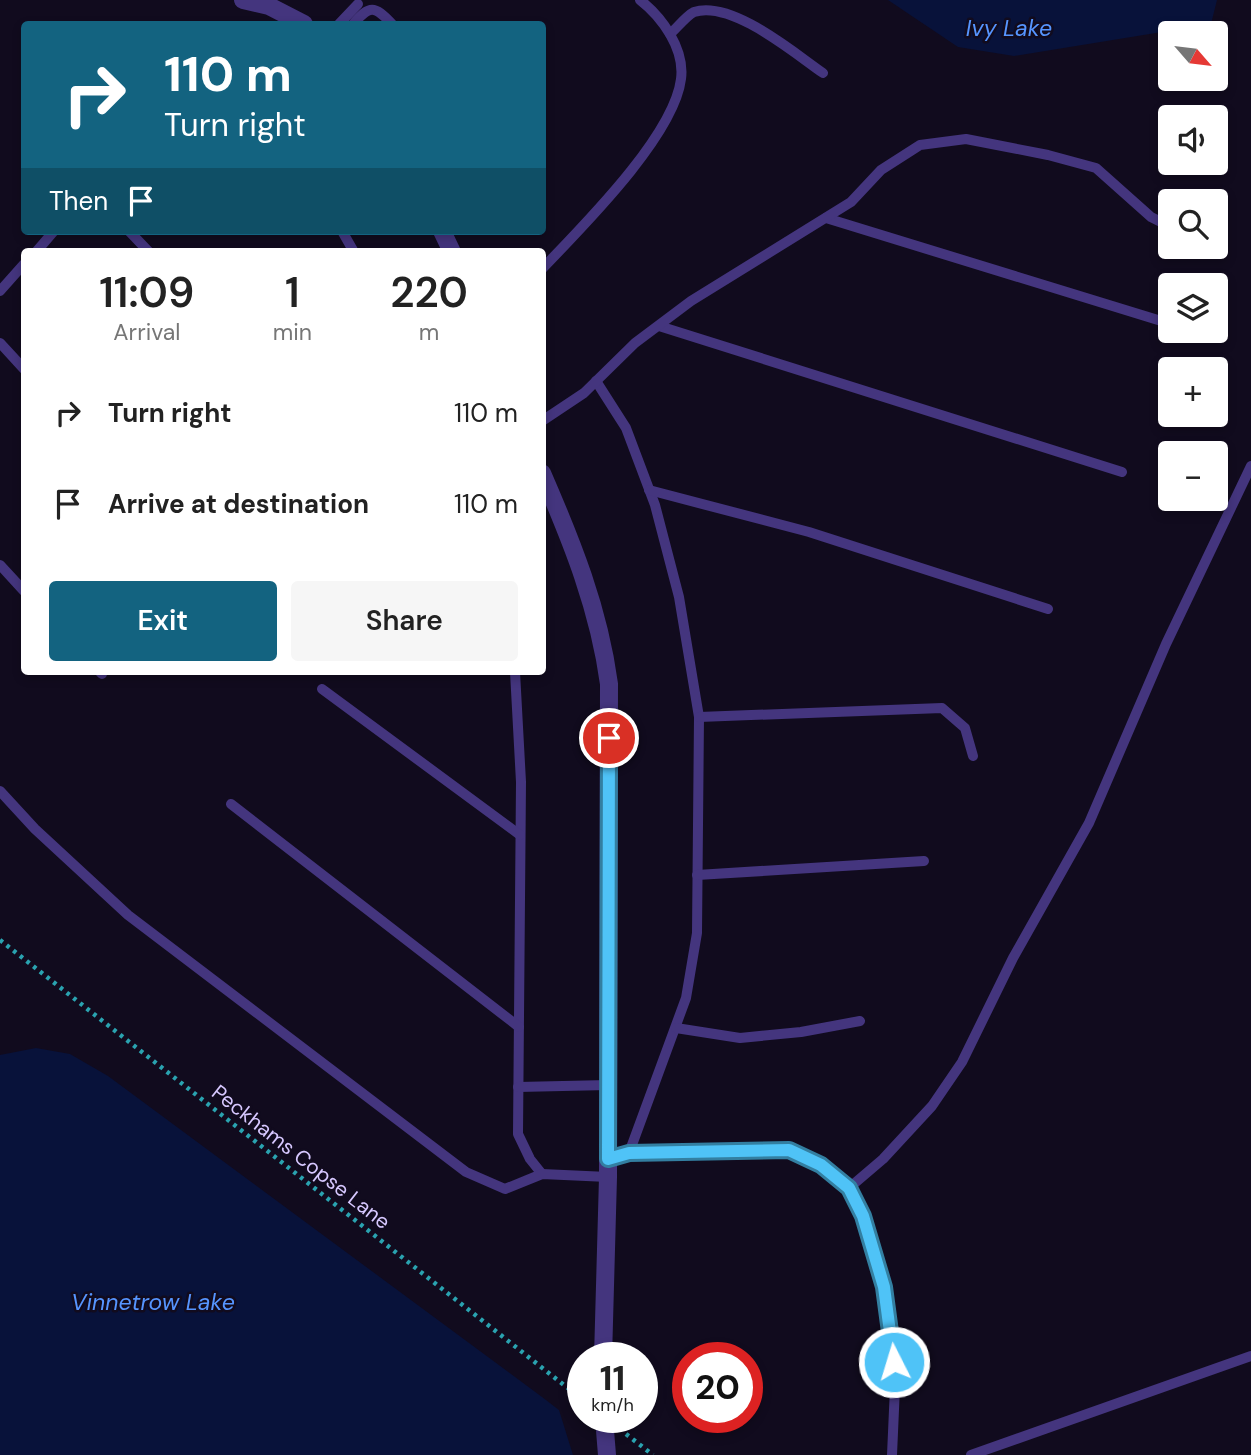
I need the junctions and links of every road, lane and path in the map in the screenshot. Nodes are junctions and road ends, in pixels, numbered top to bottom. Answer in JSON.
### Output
{"nodes":[{"id":1,"x":243,"y":0,"type":"edge"},
{"id":2,"x":640,"y":0,"type":"edge"},
{"id":3,"x":358,"y":4,"type":"dead end"},
{"id":4,"x":298,"y":21,"type":"edge"},
{"id":5,"x":342,"y":21,"type":"edge"},
{"id":6,"x":355,"y":21,"type":"edge"},
{"id":7,"x":389,"y":21,"type":"edge"},
{"id":8,"x":670,"y":34,"type":"junction"},
{"id":9,"x":823,"y":73,"type":"dead end"},
{"id":10,"x":826,"y":218,"type":"junction"},
{"id":11,"x":1158,"y":220,"type":"edge"},
{"id":12,"x":133,"y":235,"type":"edge"},
{"id":13,"x":145,"y":248,"type":"edge"},
{"id":14,"x":546,"y":264,"type":"edge"},
{"id":15,"x":21,"y":267,"type":"edge"},
{"id":16,"x":0,"y":291,"type":"edge"},
{"id":17,"x":1158,"y":320,"type":"edge"},
{"id":18,"x":659,"y":326,"type":"junction"},
{"id":19,"x":0,"y":343,"type":"edge"},
{"id":20,"x":21,"y":366,"type":"edge"},
{"id":21,"x":596,"y":382,"type":"junction"},
{"id":22,"x":546,"y":418,"type":"edge"},
{"id":23,"x":1251,"y":466,"type":"edge"},
{"id":24,"x":1122,"y":472,"type":"dead end"},
{"id":25,"x":546,"y":483,"type":"edge"},
{"id":26,"x":649,"y":490,"type":"junction"},
{"id":27,"x":0,"y":565,"type":"edge"},
{"id":28,"x":21,"y":589,"type":"edge"},
{"id":29,"x":1048,"y":609,"type":"dead end"},
{"id":30,"x":515,"y":675,"type":"edge"},
{"id":31,"x":322,"y":689,"type":"dead end"},
{"id":32,"x":699,"y":717,"type":"junction"},
{"id":33,"x":973,"y":756,"type":"dead end"},
{"id":34,"x":0,"y":791,"type":"edge"},
{"id":35,"x":231,"y":804,"type":"dead end"},
{"id":36,"x":520,"y":835,"type":"junction"},
{"id":37,"x":925,"y":861,"type":"dead end"},
{"id":38,"x":697,"y":875,"type":"junction"},
{"id":39,"x":0,"y":940,"type":"edge"},
{"id":40,"x":860,"y":1021,"type":"dead end"},
{"id":41,"x":519,"y":1027,"type":"junction"},
{"id":42,"x":676,"y":1028,"type":"junction"},
{"id":43,"x":608,"y":1085,"type":"junction"},
{"id":44,"x":518,"y":1087,"type":"junction"},
{"id":45,"x":629,"y":1153,"type":"junction"},
{"id":46,"x":608,"y":1168,"type":"junction"},
{"id":47,"x":542,"y":1174,"type":"junction"},
{"id":48,"x":849,"y":1188,"type":"junction"},
{"id":49,"x":603,"y":1342,"type":"edge"},
{"id":50,"x":1251,"y":1356,"type":"edge"},
{"id":51,"x":567,"y":1387,"type":"edge"},
{"id":52,"x":605,"y":1433,"type":"edge"},
{"id":53,"x":607,"y":1455,"type":"edge"},
{"id":54,"x":892,"y":1455,"type":"edge"},
{"id":55,"x":971,"y":1455,"type":"edge"}],
"edges":[{"from":1,"to":4,"type":"street"},
{"from":2,"to":8,"type":"lane"},
{"from":3,"to":5,"type":"lane"},
{"from":6,"to":7,"type":"lane"},
{"from":8,"to":9,"type":"lane"},
{"from":8,"to":14,"type":"lane"},
{"from":10,"to":11,"type":"lane"},
{"from":10,"to":17,"type":"lane"},
{"from":10,"to":18,"type":"lane"},
{"from":12,"to":13,"type":"lane"},
{"from":15,"to":16,"type":"lane"},
{"from":18,"to":21,"type":"lane"},
{"from":18,"to":24,"type":"lane"},
{"from":19,"to":20,"type":"lane"},
{"from":21,"to":22,"type":"lane"},
{"from":21,"to":26,"type":"lane"},
{"from":23,"to":48,"type":"lane"},
{"from":25,"to":43,"type":"street"},
{"from":26,"to":29,"type":"lane"},
{"from":26,"to":32,"type":"lane"},
{"from":27,"to":28,"type":"lane"},
{"from":30,"to":36,"type":"lane"},
{"from":31,"to":36,"type":"lane"},
{"from":32,"to":33,"type":"lane"},
{"from":32,"to":38,"type":"lane"},
{"from":34,"to":47,"type":"lane"},
{"from":35,"to":41,"type":"lane"},
{"from":36,"to":41,"type":"lane"},
{"from":37,"to":38,"type":"lane"},
{"from":38,"to":42,"type":"lane"},
{"from":39,"to":51,"type":"path","name":"Peckhams Copse Lane"},
{"from":40,"to":42,"type":"lane"},
{"from":41,"to":44,"type":"lane"},
{"from":42,"to":45,"type":"lane"},
{"from":43,"to":44,"type":"lane"},
{"from":43,"to":46,"type":"street"},
{"from":44,"to":47,"type":"lane"},
{"from":45,"to":46,"type":"lane"},
{"from":45,"to":48,"type":"lane"},
{"from":46,"to":47,"type":"lane"},
{"from":46,"to":49,"type":"street"},
{"from":48,"to":54,"type":"lane"},
{"from":50,"to":55,"type":"lane"},
{"from":52,"to":53,"type":"street"}]}
